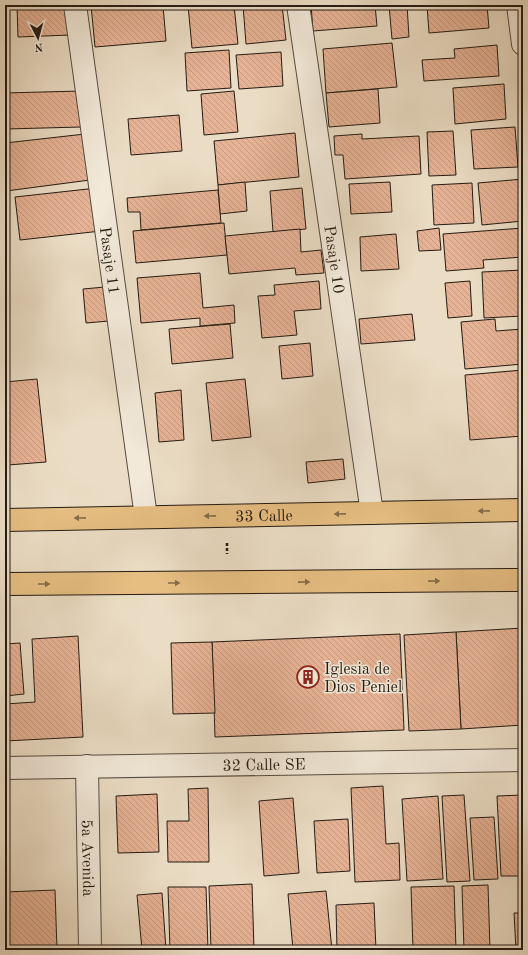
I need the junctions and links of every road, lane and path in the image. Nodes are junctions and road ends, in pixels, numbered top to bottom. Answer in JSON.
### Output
{"nodes":[{"id":1,"x":74,"y":5,"type":"edge"},
{"id":2,"x":298,"y":5,"type":"edge"},
{"id":3,"x":518,"y":5,"type":"edge"},
{"id":4,"x":523,"y":44,"type":"edge"},
{"id":5,"x":523,"y":510,"type":"edge"},
{"id":6,"x":372,"y":513,"type":"junction"},
{"id":7,"x":227,"y":516,"type":"junction"},
{"id":8,"x":146,"y":517,"type":"junction"},
{"id":9,"x":5,"y":520,"type":"edge"},
{"id":10,"x":523,"y":580,"type":"edge"},
{"id":11,"x":228,"y":583,"type":"junction"},
{"id":12,"x":5,"y":584,"type":"edge"},
{"id":13,"x":523,"y":760,"type":"edge"},
{"id":14,"x":87,"y":766,"type":"junction"},
{"id":15,"x":5,"y":768,"type":"edge"},
{"id":16,"x":90,"y":950,"type":"edge"}],
"edges":[{"from":1,"to":8,"type":"street","name":"Pasaje 11"},
{"from":2,"to":6,"type":"street","name":"Pasaje 10"},
{"from":3,"to":4,"type":"street"},
{"from":5,"to":6,"type":"main road","name":"33 Calle","one_way":true},
{"from":6,"to":7,"type":"main road","name":"33 Calle","one_way":true},
{"from":7,"to":8,"type":"main road","name":"33 Calle","one_way":true},
{"from":7,"to":11,"type":"path"},
{"from":8,"to":9,"type":"main road","name":"33 Calle","one_way":true},
{"from":11,"to":10,"type":"main road","one_way":true},
{"from":12,"to":11,"type":"main road","one_way":true},
{"from":13,"to":14,"type":"street","name":"32 Calle SE"},
{"from":14,"to":15,"type":"street","name":"32 Calle SE"},
{"from":14,"to":16,"type":"street","name":"5a Avenida"}]}
